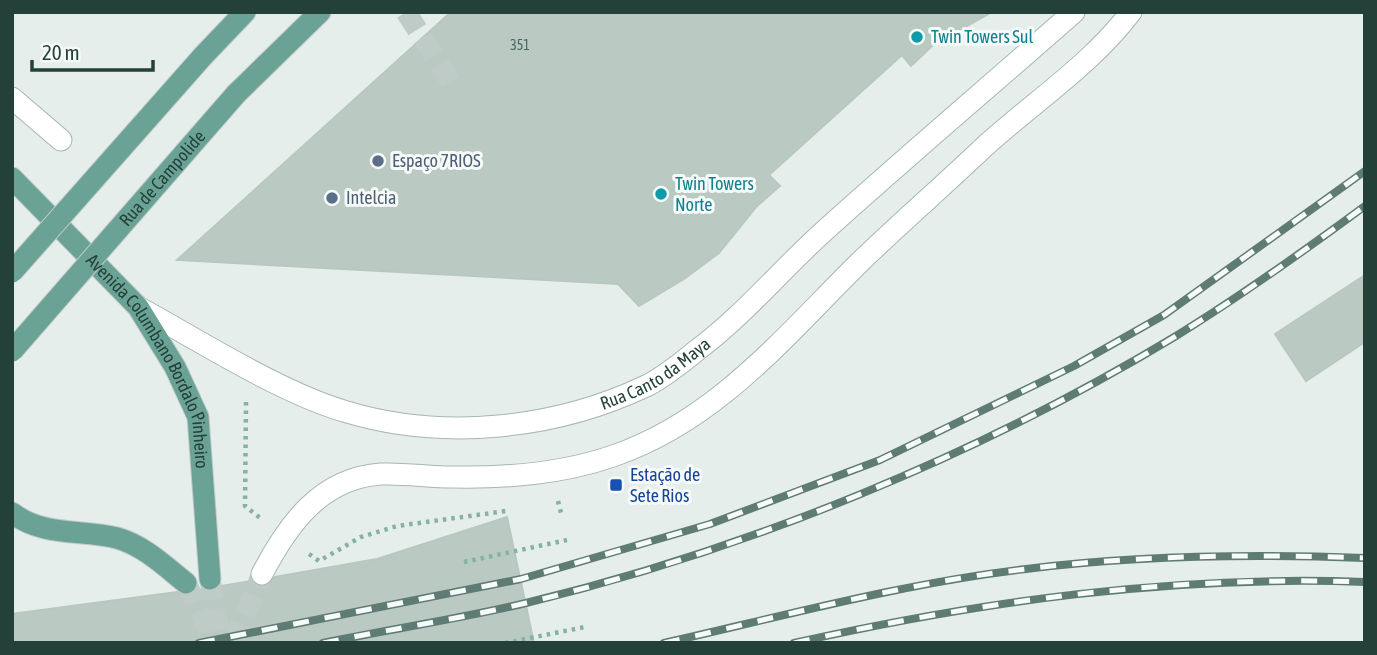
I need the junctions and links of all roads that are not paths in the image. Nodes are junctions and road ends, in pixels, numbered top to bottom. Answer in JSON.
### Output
{"nodes":[{"id":1,"x":245,"y":12,"type":"edge"},
{"id":2,"x":320,"y":12,"type":"edge"},
{"id":3,"x":1073,"y":12,"type":"edge"},
{"id":4,"x":1131,"y":12,"type":"edge"},
{"id":5,"x":12,"y":97,"type":"edge"},
{"id":6,"x":61,"y":140,"type":"dead end"},
{"id":7,"x":12,"y":178,"type":"edge"},
{"id":8,"x":12,"y":272,"type":"edge"},
{"id":9,"x":138,"y":307,"type":"junction"},
{"id":10,"x":12,"y":351,"type":"edge"},
{"id":11,"x":12,"y":513,"type":"edge"},
{"id":12,"x":262,"y":574,"type":"tunnel mouth"},
{"id":13,"x":210,"y":579,"type":"tunnel mouth"},
{"id":14,"x":186,"y":583,"type":"tunnel mouth"}],
"edges":[{"from":1,"to":8,"type":"main road","bridge":true},
{"from":2,"to":10,"type":"main road","name":"Rua de Campolide","bridge":true},
{"from":3,"to":9,"type":"street","name":"Rua Canto da Maya"},
{"from":4,"to":12,"type":"street"},
{"from":5,"to":6,"type":"street"},
{"from":7,"to":9,"type":"main road","name":"Avenida Columbano Bordalo Pinheiro"},
{"from":9,"to":13,"type":"main road","name":"Avenida Columbano Bordalo Pinheiro"},
{"from":11,"to":14,"type":"main road"}]}
